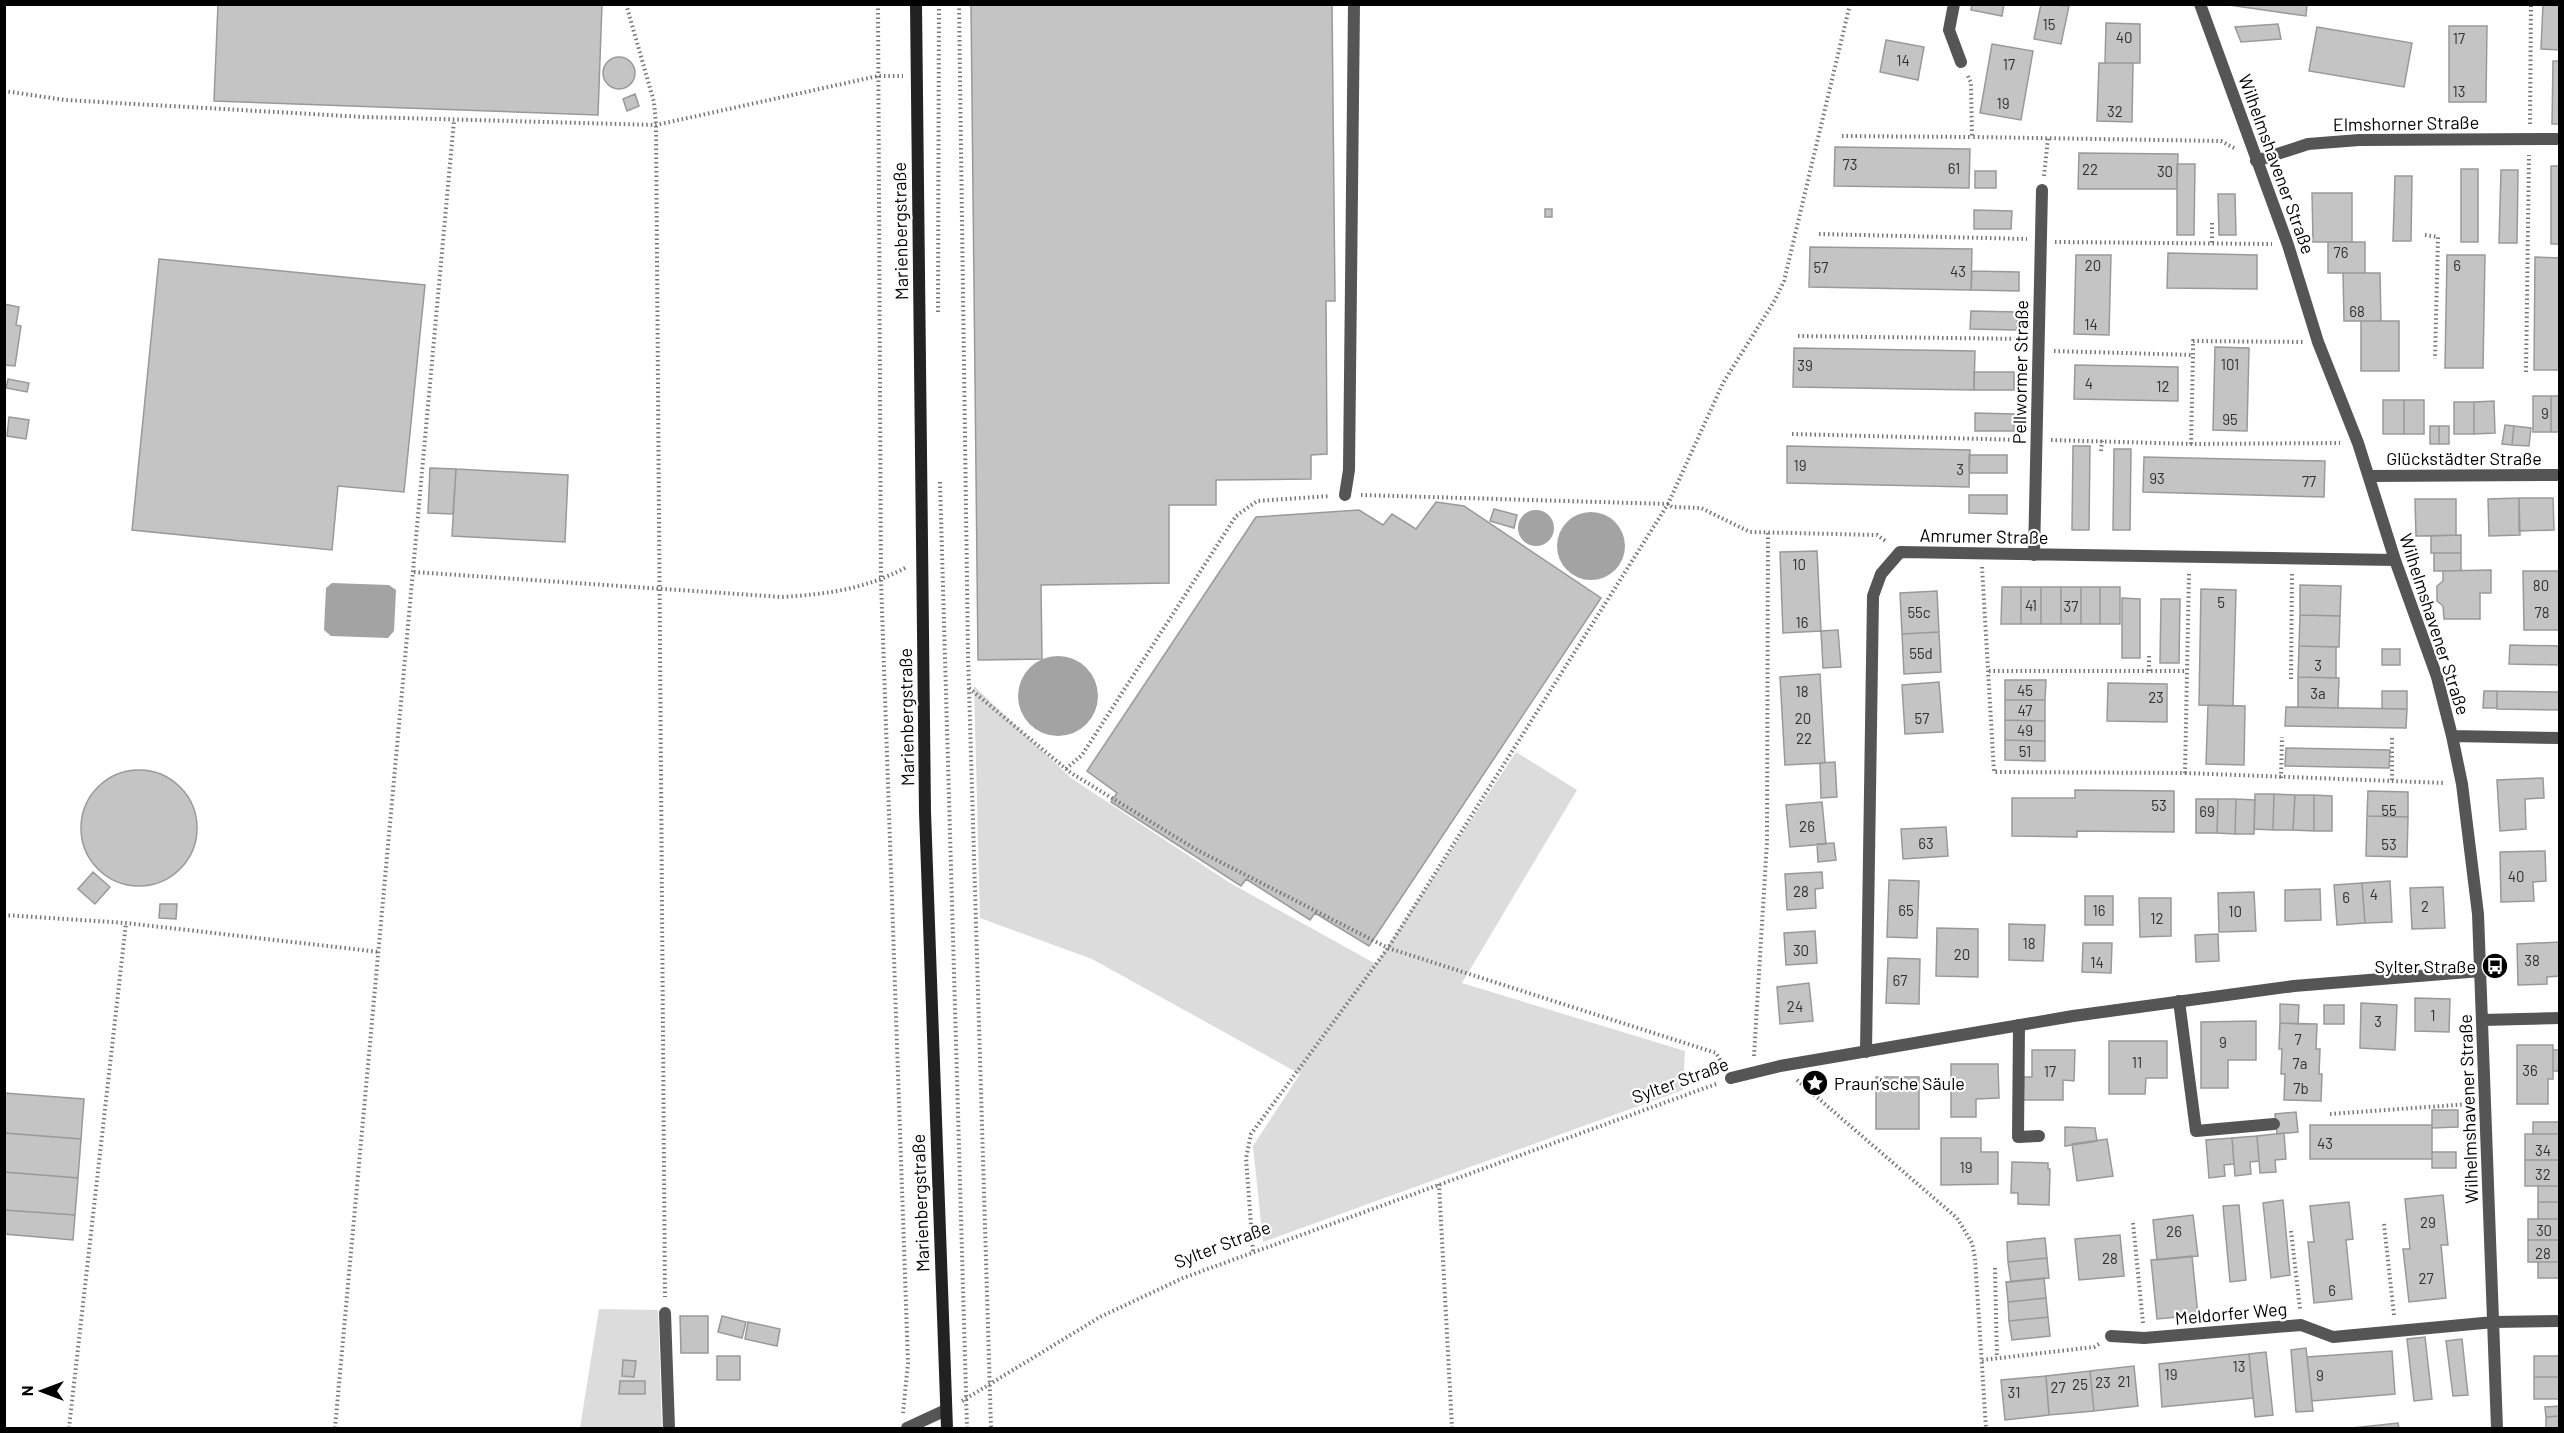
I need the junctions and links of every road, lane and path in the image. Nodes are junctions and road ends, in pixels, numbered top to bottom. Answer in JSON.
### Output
{"nodes":[{"id":1,"x":626,"y":4,"type":"edge"},
{"id":2,"x":878,"y":4,"type":"edge"},
{"id":3,"x":916,"y":4,"type":"edge"},
{"id":4,"x":939,"y":4,"type":"edge"},
{"id":5,"x":959,"y":4,"type":"edge"},
{"id":6,"x":1354,"y":4,"type":"edge"},
{"id":7,"x":1850,"y":4,"type":"edge"},
{"id":8,"x":1954,"y":4,"type":"edge"},
{"id":9,"x":2200,"y":4,"type":"edge"},
{"id":10,"x":2531,"y":4,"type":"edge"},
{"id":11,"x":1961,"y":62,"type":"joint"},
{"id":12,"x":916,"y":75,"type":"junction"},
{"id":13,"x":878,"y":76,"type":"junction"},
{"id":14,"x":4,"y":91,"type":"edge"},
{"id":15,"x":454,"y":120,"type":"junction"},
{"id":16,"x":656,"y":125,"type":"junction"},
{"id":17,"x":1842,"y":136,"type":"dead end"},
{"id":18,"x":1972,"y":137,"type":"junction"},
{"id":19,"x":2048,"y":138,"type":"junction"},
{"id":20,"x":2529,"y":139,"type":"junction"},
{"id":21,"x":2559,"y":139,"type":"edge"},
{"id":22,"x":2256,"y":161,"type":"junction"},
{"id":23,"x":2042,"y":190,"type":"joint"},
{"id":24,"x":2212,"y":223,"type":"dead end"},
{"id":25,"x":1819,"y":234,"type":"dead end"},
{"id":26,"x":2425,"y":235,"type":"dead end"},
{"id":27,"x":2041,"y":242,"type":"junction"},
{"id":28,"x":2212,"y":244,"type":"junction"},
{"id":29,"x":2288,"y":245,"type":"junction"},
{"id":30,"x":938,"y":322,"type":"dead end"},
{"id":31,"x":1798,"y":336,"type":"dead end"},
{"id":32,"x":2318,"y":342,"type":"junction"},
{"id":33,"x":2038,"y":345,"type":"junction"},
{"id":34,"x":2193,"y":355,"type":"junction"},
{"id":35,"x":2436,"y":359,"type":"dead end"},
{"id":36,"x":2526,"y":372,"type":"dead end"},
{"id":37,"x":1792,"y":434,"type":"dead end"},
{"id":38,"x":2036,"y":440,"type":"junction"},
{"id":39,"x":2102,"y":440,"type":"junction"},
{"id":40,"x":2358,"y":443,"type":"junction"},
{"id":41,"x":2191,"y":444,"type":"junction"},
{"id":42,"x":2101,"y":451,"type":"dead end"},
{"id":43,"x":2559,"y":475,"type":"edge"},
{"id":44,"x":2369,"y":476,"type":"junction"},
{"id":45,"x":940,"y":477,"type":"dead end"},
{"id":46,"x":1345,"y":495,"type":"junction"},
{"id":47,"x":1668,"y":504,"type":"junction"},
{"id":48,"x":1768,"y":532,"type":"junction"},
{"id":49,"x":1900,"y":552,"type":"junction"},
{"id":50,"x":1981,"y":555,"type":"junction"},
{"id":51,"x":2034,"y":555,"type":"junction"},
{"id":52,"x":2189,"y":558,"type":"junction"},
{"id":53,"x":921,"y":559,"type":"junction"},
{"id":54,"x":2292,"y":559,"type":"junction"},
{"id":55,"x":2396,"y":560,"type":"junction"},
{"id":56,"x":414,"y":572,"type":"junction"},
{"id":57,"x":880,"y":581,"type":"junction"},
{"id":58,"x":660,"y":586,"type":"junction"},
{"id":59,"x":2149,"y":656,"type":"dead end"},
{"id":60,"x":1989,"y":671,"type":"junction"},
{"id":61,"x":2186,"y":671,"type":"junction"},
{"id":62,"x":2149,"y":672,"type":"junction"},
{"id":63,"x":2291,"y":679,"type":"dead end"},
{"id":64,"x":969,"y":688,"type":"junction"},
{"id":65,"x":2452,"y":736,"type":"junction"},
{"id":66,"x":2282,"y":737,"type":"dead end"},
{"id":67,"x":2392,"y":738,"type":"dead end"},
{"id":68,"x":2559,"y":738,"type":"edge"},
{"id":69,"x":1066,"y":769,"type":"junction"},
{"id":70,"x":2185,"y":773,"type":"junction"},
{"id":71,"x":2281,"y":778,"type":"junction"},
{"id":72,"x":2392,"y":780,"type":"junction"},
{"id":73,"x":2462,"y":784,"type":"junction"},
{"id":74,"x":4,"y":915,"type":"edge"},
{"id":75,"x":126,"y":923,"type":"junction"},
{"id":76,"x":1388,"y":948,"type":"junction"},
{"id":77,"x":380,"y":952,"type":"junction"},
{"id":78,"x":2481,"y":971,"type":"junction"},
{"id":79,"x":2179,"y":1001,"type":"junction"},
{"id":80,"x":2559,"y":1018,"type":"edge"},
{"id":81,"x":2483,"y":1020,"type":"junction"},
{"id":82,"x":2019,"y":1025,"type":"junction"},
{"id":83,"x":1866,"y":1052,"type":"junction"},
{"id":84,"x":1780,"y":1066,"type":"junction"},
{"id":85,"x":1761,"y":1072,"type":"junction"},
{"id":86,"x":1731,"y":1078,"type":"junction"},
{"id":87,"x":2485,"y":1103,"type":"junction"},
{"id":88,"x":2330,"y":1114,"type":"dead end"},
{"id":89,"x":2274,"y":1124,"type":"dead end"},
{"id":90,"x":2039,"y":1136,"type":"dead end"},
{"id":91,"x":1439,"y":1184,"type":"junction"},
{"id":92,"x":2133,"y":1223,"type":"dead end"},
{"id":93,"x":2384,"y":1224,"type":"dead end"},
{"id":94,"x":2291,"y":1231,"type":"dead end"},
{"id":95,"x":1253,"y":1251,"type":"junction"},
{"id":96,"x":1995,"y":1268,"type":"dead end"},
{"id":97,"x":665,"y":1313,"type":"joint"},
{"id":98,"x":2559,"y":1321,"type":"edge"},
{"id":99,"x":2494,"y":1322,"type":"junction"},
{"id":100,"x":2301,"y":1325,"type":"junction"},
{"id":101,"x":2395,"y":1331,"type":"junction"},
{"id":102,"x":2111,"y":1336,"type":"joint"},
{"id":103,"x":2144,"y":1338,"type":"junction"},
{"id":104,"x":1997,"y":1358,"type":"junction"},
{"id":105,"x":1982,"y":1360,"type":"junction"},
{"id":106,"x":989,"y":1387,"type":"junction"},
{"id":107,"x":965,"y":1399,"type":"junction"},
{"id":108,"x":946,"y":1410,"type":"junction"},
{"id":109,"x":905,"y":1423,"type":"edge"},
{"id":110,"x":69,"y":1428,"type":"edge"},
{"id":111,"x":335,"y":1428,"type":"edge"},
{"id":112,"x":669,"y":1428,"type":"edge"},
{"id":113,"x":946,"y":1428,"type":"edge"},
{"id":114,"x":967,"y":1428,"type":"edge"},
{"id":115,"x":991,"y":1428,"type":"edge"},
{"id":116,"x":1452,"y":1428,"type":"edge"},
{"id":117,"x":1986,"y":1428,"type":"edge"},
{"id":118,"x":2497,"y":1428,"type":"edge"}],
"edges":[{"from":1,"to":16,"type":"path"},
{"from":2,"to":13,"type":"path"},
{"from":3,"to":12,"type":"main road","name":"Marienbergstraße"},
{"from":4,"to":30,"type":"path"},
{"from":5,"to":64,"type":"path"},
{"from":6,"to":46,"type":"street"},
{"from":7,"to":47,"type":"path"},
{"from":8,"to":11,"type":"street"},
{"from":9,"to":22,"type":"street","name":"Wilhelmshavener Straße"},
{"from":10,"to":20,"type":"path"},
{"from":11,"to":18,"type":"path"},
{"from":12,"to":13,"type":"path"},
{"from":12,"to":53,"type":"main road","name":"Marienbergstraße"},
{"from":13,"to":16,"type":"path"},
{"from":13,"to":57,"type":"path"},
{"from":14,"to":15,"type":"path"},
{"from":15,"to":16,"type":"path"},
{"from":15,"to":56,"type":"path"},
{"from":16,"to":58,"type":"path"},
{"from":17,"to":18,"type":"path"},
{"from":18,"to":19,"type":"path"},
{"from":19,"to":22,"type":"path"},
{"from":19,"to":23,"type":"path"},
{"from":20,"to":21,"type":"street","name":"Elmshorner Straße"},
{"from":20,"to":22,"type":"street","name":"Elmshorner Straße"},
{"from":20,"to":36,"type":"path"},
{"from":22,"to":29,"type":"street","name":"Wilhelmshavener Straße"},
{"from":23,"to":27,"type":"street","name":"Pellwormer Straße"},
{"from":24,"to":28,"type":"path"},
{"from":25,"to":27,"type":"path"},
{"from":26,"to":35,"type":"path"},
{"from":27,"to":28,"type":"path"},
{"from":27,"to":33,"type":"street","name":"Pellwormer Straße"},
{"from":28,"to":29,"type":"path"},
{"from":29,"to":32,"type":"street","name":"Wilhelmshavener Straße"},
{"from":31,"to":33,"type":"path"},
{"from":32,"to":34,"type":"path"},
{"from":32,"to":40,"type":"street","name":"Wilhelmshavener Straße"},
{"from":33,"to":34,"type":"path"},
{"from":33,"to":38,"type":"street","name":"Pellwormer Straße"},
{"from":34,"to":41,"type":"path"},
{"from":37,"to":38,"type":"path"},
{"from":38,"to":39,"type":"path"},
{"from":38,"to":51,"type":"street","name":"Pellwormer Straße"},
{"from":39,"to":41,"type":"path"},
{"from":39,"to":42,"type":"path"},
{"from":40,"to":41,"type":"path"},
{"from":40,"to":44,"type":"street","name":"Wilhelmshavener Straße"},
{"from":43,"to":44,"type":"street","name":"Glückstädter Straße"},
{"from":44,"to":55,"type":"street","name":"Wilhelmshavener Straße"},
{"from":45,"to":107,"type":"path"},
{"from":46,"to":47,"type":"path"},
{"from":46,"to":69,"type":"path"},
{"from":47,"to":48,"type":"path"},
{"from":47,"to":76,"type":"path"},
{"from":48,"to":49,"type":"path"},
{"from":48,"to":85,"type":"path"},
{"from":49,"to":50,"type":"street","name":"Amrumer Straße"},
{"from":49,"to":83,"type":"street","name":"Amrumer Straße"},
{"from":50,"to":51,"type":"street","name":"Amrumer Straße"},
{"from":50,"to":60,"type":"path"},
{"from":51,"to":52,"type":"street","name":"Amrumer Straße"},
{"from":52,"to":54,"type":"street","name":"Amrumer Straße"},
{"from":52,"to":61,"type":"path"},
{"from":53,"to":57,"type":"path"},
{"from":53,"to":108,"type":"main road","name":"Marienbergstraße"},
{"from":54,"to":55,"type":"street","name":"Amrumer Straße"},
{"from":54,"to":63,"type":"path"},
{"from":55,"to":65,"type":"street","name":"Wilhelmshavener Straße"},
{"from":56,"to":58,"type":"path"},
{"from":56,"to":77,"type":"path"},
{"from":57,"to":58,"type":"path"},
{"from":57,"to":109,"type":"path"},
{"from":58,"to":97,"type":"path"},
{"from":59,"to":62,"type":"path"},
{"from":60,"to":62,"type":"path"},
{"from":60,"to":70,"type":"path"},
{"from":61,"to":62,"type":"path"},
{"from":61,"to":70,"type":"path"},
{"from":64,"to":69,"type":"path"},
{"from":64,"to":106,"type":"path"},
{"from":65,"to":68,"type":"street"},
{"from":65,"to":73,"type":"street","name":"Wilhelmshavener Straße"},
{"from":66,"to":71,"type":"path"},
{"from":67,"to":72,"type":"path"},
{"from":69,"to":76,"type":"path"},
{"from":70,"to":71,"type":"path"},
{"from":71,"to":72,"type":"path"},
{"from":72,"to":73,"type":"path"},
{"from":73,"to":78,"type":"street","name":"Wilhelmshavener Straße"},
{"from":74,"to":75,"type":"path"},
{"from":75,"to":77,"type":"path"},
{"from":75,"to":110,"type":"path"},
{"from":76,"to":86,"type":"path"},
{"from":76,"to":95,"type":"path"},
{"from":77,"to":111,"type":"path"},
{"from":78,"to":79,"type":"street","name":"Sylter Straße"},
{"from":78,"to":81,"type":"street","name":"Wilhelmshavener Straße"},
{"from":79,"to":82,"type":"street","name":"Sylter Straße"},
{"from":79,"to":89,"type":"street"},
{"from":80,"to":81,"type":"street"},
{"from":81,"to":87,"type":"street","name":"Wilhelmshavener Straße"},
{"from":82,"to":83,"type":"street","name":"Sylter Straße"},
{"from":82,"to":90,"type":"street"},
{"from":83,"to":84,"type":"street","name":"Sylter Straße"},
{"from":84,"to":85,"type":"street","name":"Sylter Straße"},
{"from":84,"to":105,"type":"path"},
{"from":85,"to":86,"type":"street","name":"Sylter Straße"},
{"from":86,"to":91,"type":"path","name":"Sylter Straße"},
{"from":87,"to":88,"type":"path"},
{"from":87,"to":99,"type":"street","name":"Wilhelmshavener Straße"},
{"from":91,"to":95,"type":"path","name":"Sylter Straße"},
{"from":91,"to":116,"type":"path"},
{"from":92,"to":103,"type":"path"},
{"from":93,"to":101,"type":"path"},
{"from":94,"to":100,"type":"path"},
{"from":95,"to":106,"type":"path","name":"Sylter Straße"},
{"from":96,"to":104,"type":"path"},
{"from":97,"to":112,"type":"street"},
{"from":98,"to":99,"type":"street","name":"Meldorfer Weg"},
{"from":99,"to":101,"type":"street","name":"Meldorfer Weg"},
{"from":99,"to":118,"type":"street","name":"Wilhelmshavener Straße"},
{"from":100,"to":101,"type":"street","name":"Meldorfer Weg"},
{"from":100,"to":103,"type":"street","name":"Meldorfer Weg"},
{"from":102,"to":103,"type":"street","name":"Meldorfer Weg"},
{"from":102,"to":104,"type":"path"},
{"from":104,"to":105,"type":"path"},
{"from":105,"to":117,"type":"path"},
{"from":106,"to":107,"type":"path","name":"Sylter Straße"},
{"from":106,"to":115,"type":"path"},
{"from":107,"to":108,"type":"path","name":"Sylter Straße"},
{"from":107,"to":114,"type":"path"},
{"from":108,"to":109,"type":"street"},
{"from":108,"to":113,"type":"main road","name":"Marienbergstraße"}]}
